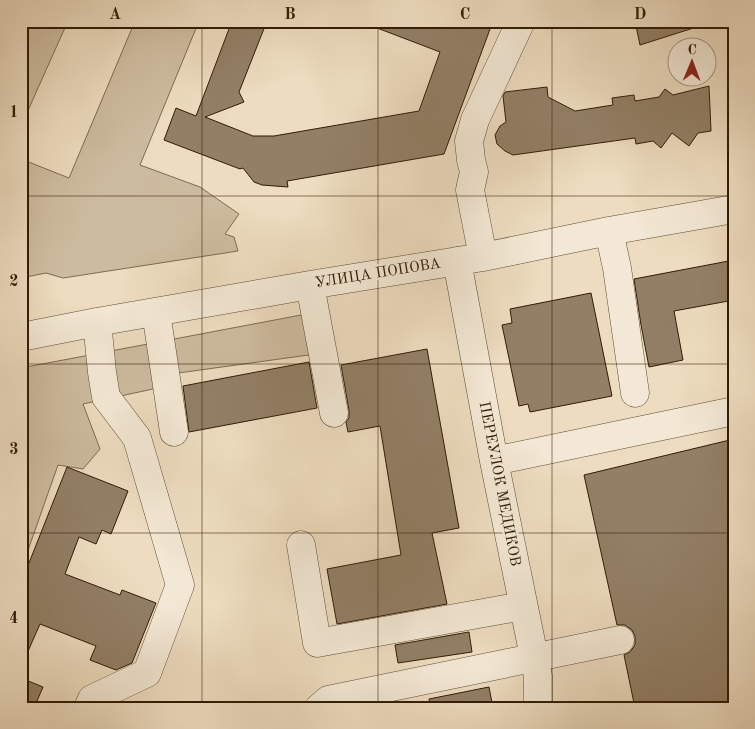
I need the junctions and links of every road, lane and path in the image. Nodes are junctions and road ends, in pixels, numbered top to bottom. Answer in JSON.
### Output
{"nodes":[{"id":1,"x":521,"y":21,"type":"edge"},
{"id":2,"x":734,"y":209,"type":"edge"},
{"id":3,"x":609,"y":231,"type":"junction"},
{"id":4,"x":470,"y":259,"type":"junction"},
{"id":5,"x":310,"y":285,"type":"junction"},
{"id":6,"x":156,"y":312,"type":"junction"},
{"id":7,"x":97,"y":322,"type":"junction"},
{"id":8,"x":21,"y":337,"type":"edge"},
{"id":9,"x":635,"y":393,"type":"dead end"},
{"id":10,"x":734,"y":411,"type":"edge"},
{"id":11,"x":334,"y":413,"type":"dead end"},
{"id":12,"x":174,"y":432,"type":"dead end"},
{"id":13,"x":494,"y":461,"type":"junction"},
{"id":14,"x":301,"y":544,"type":"dead end"},
{"id":15,"x":523,"y":606,"type":"junction"},
{"id":16,"x":620,"y":640,"type":"dead end"},
{"id":17,"x":534,"y":657,"type":"junction"},
{"id":18,"x":88,"y":708,"type":"edge"},
{"id":19,"x":319,"y":708,"type":"edge"},
{"id":20,"x":538,"y":708,"type":"edge"}],
"edges":[{"from":1,"to":4,"type":"street","name":"ПЕРЕУЛОК МЕДИКОВ"},
{"from":2,"to":3,"type":"street","name":"УЛИЦА ПОПОВА"},
{"from":3,"to":4,"type":"street","name":"УЛИЦА ПОПОВА"},
{"from":3,"to":9,"type":"street"},
{"from":4,"to":5,"type":"street","name":"УЛИЦА ПОПОВА"},
{"from":4,"to":13,"type":"street","name":"ПЕРЕУЛОК МЕДИКОВ"},
{"from":5,"to":6,"type":"street","name":"УЛИЦА ПОПОВА"},
{"from":5,"to":11,"type":"street"},
{"from":6,"to":7,"type":"street","name":"УЛИЦА ПОПОВА"},
{"from":6,"to":12,"type":"street"},
{"from":7,"to":8,"type":"street","name":"УЛИЦА ПОПОВА"},
{"from":7,"to":18,"type":"street"},
{"from":10,"to":13,"type":"street"},
{"from":13,"to":15,"type":"street","name":"ПЕРЕУЛОК МЕДИКОВ"},
{"from":14,"to":15,"type":"street"},
{"from":15,"to":17,"type":"street","name":"ПЕРЕУЛОК МЕДИКОВ"},
{"from":16,"to":17,"type":"street"},
{"from":17,"to":19,"type":"street"},
{"from":17,"to":20,"type":"street","name":"ПЕРЕУЛОК МЕДИКОВ"}]}
